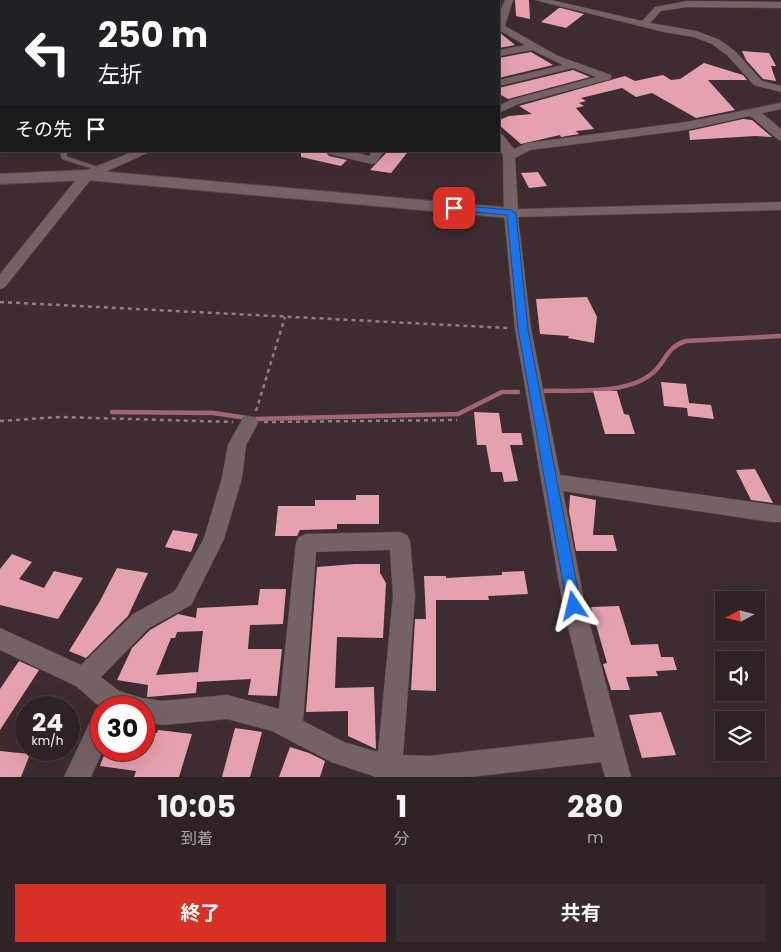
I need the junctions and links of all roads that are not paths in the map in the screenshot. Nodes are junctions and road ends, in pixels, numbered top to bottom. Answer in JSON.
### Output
{"nodes":[{"id":1,"x":539,"y":0,"type":"edge"},
{"id":2,"x":781,"y":5,"type":"edge"},
{"id":3,"x":505,"y":7,"type":"edge"},
{"id":4,"x":500,"y":21,"type":"edge"},
{"id":5,"x":644,"y":24,"type":"junction"},
{"id":6,"x":500,"y":28,"type":"edge"},
{"id":7,"x":532,"y":47,"type":"junction"},
{"id":8,"x":500,"y":53,"type":"edge"},
{"id":9,"x":574,"y":65,"type":"junction"},
{"id":10,"x":500,"y":83,"type":"edge"},
{"id":11,"x":781,"y":89,"type":"edge"},
{"id":12,"x":781,"y":106,"type":"edge"},
{"id":13,"x":500,"y":109,"type":"edge"},
{"id":14,"x":752,"y":112,"type":"junction"},
{"id":15,"x":781,"y":137,"type":"edge"},
{"id":16,"x":500,"y":139,"type":"edge"},
{"id":17,"x":63,"y":152,"type":"edge"},
{"id":18,"x":144,"y":152,"type":"edge"},
{"id":19,"x":337,"y":152,"type":"edge"},
{"id":20,"x":377,"y":152,"type":"edge"},
{"id":21,"x":509,"y":156,"type":"junction"},
{"id":22,"x":94,"y":172,"type":"junction"},
{"id":23,"x":0,"y":179,"type":"edge"},
{"id":24,"x":781,"y":206,"type":"edge"},
{"id":25,"x":511,"y":213,"type":"junction"},
{"id":26,"x":0,"y":284,"type":"edge"},
{"id":27,"x":252,"y":419,"type":"road end"},
{"id":28,"x":552,"y":482,"type":"junction"},
{"id":29,"x":781,"y":514,"type":"edge"},
{"id":30,"x":0,"y":639,"type":"edge"},
{"id":31,"x":84,"y":678,"type":"junction"},
{"id":32,"x":103,"y":696,"type":"edge"},
{"id":33,"x":155,"y":711,"type":"edge"},
{"id":34,"x":290,"y":727,"type":"junction"},
{"id":35,"x":611,"y":748,"type":"junction"},
{"id":36,"x":90,"y":751,"type":"edge"},
{"id":37,"x":389,"y":768,"type":"junction"},
{"id":38,"x":457,"y":771,"type":"edge"},
{"id":39,"x":78,"y":777,"type":"edge"},
{"id":40,"x":618,"y":777,"type":"edge"}],
"edges":[{"from":1,"to":5,"type":"street"},
{"from":2,"to":5,"type":"street"},
{"from":3,"to":4,"type":"street"},
{"from":5,"to":11,"type":"street"},
{"from":6,"to":7,"type":"street"},
{"from":7,"to":8,"type":"street"},
{"from":7,"to":9,"type":"street"},
{"from":9,"to":10,"type":"street"},
{"from":9,"to":13,"type":"street"},
{"from":12,"to":14,"type":"street"},
{"from":14,"to":15,"type":"street"},
{"from":14,"to":21,"type":"street"},
{"from":16,"to":21,"type":"street"},
{"from":17,"to":22,"type":"lane"},
{"from":18,"to":22,"type":"street"},
{"from":19,"to":20,"type":"street"},
{"from":21,"to":25,"type":"street"},
{"from":22,"to":23,"type":"street"},
{"from":22,"to":25,"type":"street"},
{"from":22,"to":26,"type":"street"},
{"from":24,"to":25,"type":"street"},
{"from":25,"to":28,"type":"street"},
{"from":27,"to":31,"type":"street"},
{"from":28,"to":29,"type":"street"},
{"from":28,"to":35,"type":"street"},
{"from":30,"to":31,"type":"street"},
{"from":31,"to":32,"type":"street"},
{"from":33,"to":34,"type":"street"},
{"from":34,"to":37,"type":"street"},
{"from":34,"to":37,"type":"street"},
{"from":35,"to":38,"type":"street"},
{"from":35,"to":40,"type":"street"},
{"from":36,"to":39,"type":"street"},
{"from":37,"to":38,"type":"street"}]}
